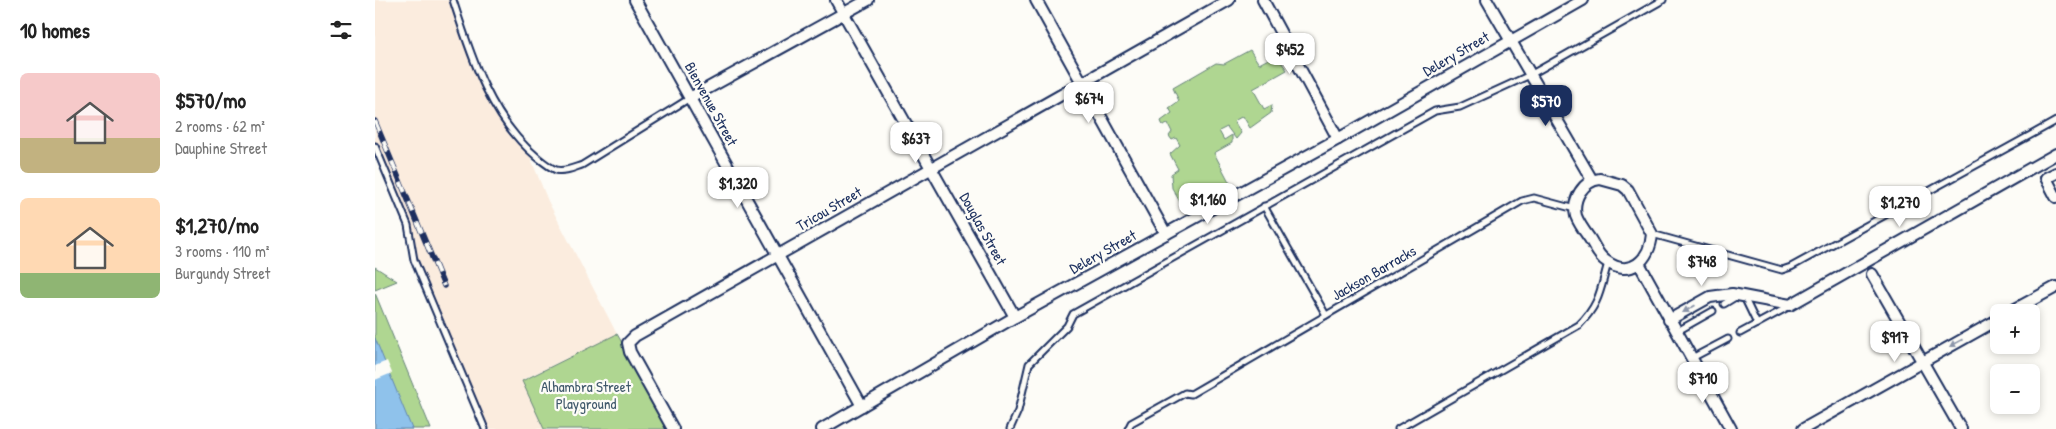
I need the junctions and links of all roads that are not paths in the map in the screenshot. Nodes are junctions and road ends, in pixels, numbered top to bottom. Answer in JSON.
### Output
{"nodes":[{"id":1,"x":453,"y":0,"type":"edge"},
{"id":2,"x":635,"y":0,"type":"edge"},
{"id":3,"x":836,"y":0,"type":"edge"},
{"id":4,"x":868,"y":0,"type":"edge"},
{"id":5,"x":1036,"y":0,"type":"edge"},
{"id":6,"x":1229,"y":0,"type":"edge"},
{"id":7,"x":1263,"y":0,"type":"edge"},
{"id":8,"x":1487,"y":0,"type":"edge"},
{"id":9,"x":1583,"y":0,"type":"edge"},
{"id":10,"x":1663,"y":0,"type":"edge"},
{"id":11,"x":844,"y":14,"type":"junction"},
{"id":12,"x":1511,"y":40,"type":"junction"},
{"id":13,"x":1530,"y":76,"type":"junction"},
{"id":14,"x":1082,"y":85,"type":"junction"},
{"id":15,"x":690,"y":98,"type":"junction"},
{"id":16,"x":2056,"y":121,"type":"edge"},
{"id":17,"x":1338,"y":139,"type":"junction"},
{"id":18,"x":375,"y":146,"type":"edge"},
{"id":19,"x":2056,"y":154,"type":"edge"},
{"id":20,"x":932,"y":167,"type":"junction"},
{"id":21,"x":2056,"y":173,"type":"edge"},
{"id":22,"x":1592,"y":180,"type":"junction"},
{"id":23,"x":2056,"y":197,"type":"edge"},
{"id":24,"x":1264,"y":206,"type":"junction"},
{"id":25,"x":1575,"y":209,"type":"junction"},
{"id":26,"x":1166,"y":234,"type":"junction"},
{"id":27,"x":1652,"y":234,"type":"junction"},
{"id":28,"x":778,"y":255,"type":"junction"},
{"id":29,"x":1608,"y":263,"type":"junction"},
{"id":30,"x":1640,"y":265,"type":"junction"},
{"id":31,"x":1872,"y":274,"type":"dead end"},
{"id":32,"x":2056,"y":287,"type":"edge"},
{"id":33,"x":1741,"y":296,"type":"junction"},
{"id":34,"x":1724,"y":304,"type":"dead end"},
{"id":35,"x":2025,"y":304,"type":"edge"},
{"id":36,"x":1790,"y":305,"type":"junction"},
{"id":37,"x":1713,"y":311,"type":"dead end"},
{"id":38,"x":1326,"y":316,"type":"junction"},
{"id":39,"x":1015,"y":317,"type":"junction"},
{"id":40,"x":1669,"y":320,"type":"junction"},
{"id":41,"x":1757,"y":324,"type":"junction"},
{"id":42,"x":1990,"y":324,"type":"edge"},
{"id":43,"x":1676,"y":332,"type":"junction"},
{"id":44,"x":1740,"y":333,"type":"dead end"},
{"id":45,"x":1728,"y":339,"type":"dead end"},
{"id":46,"x":1691,"y":359,"type":"junction"},
{"id":47,"x":1922,"y":362,"type":"junction"},
{"id":48,"x":862,"y":406,"type":"junction"},
{"id":49,"x":1013,"y":428,"type":"edge"},
{"id":50,"x":485,"y":429,"type":"edge"},
{"id":51,"x":673,"y":429,"type":"edge"},
{"id":52,"x":822,"y":429,"type":"edge"},
{"id":53,"x":1128,"y":429,"type":"edge"},
{"id":54,"x":1397,"y":429,"type":"edge"},
{"id":55,"x":1731,"y":429,"type":"edge"},
{"id":56,"x":1803,"y":429,"type":"edge"},
{"id":57,"x":1961,"y":429,"type":"edge"}],
"edges":[{"from":1,"to":15,"type":"lane"},
{"from":2,"to":15,"type":"street","name":"Bienvenue Street"},
{"from":3,"to":11,"type":"street","name":"Douglas Street"},
{"from":4,"to":11,"type":"street"},
{"from":5,"to":14,"type":"street"},
{"from":6,"to":14,"type":"street","name":"Tricou Street"},
{"from":7,"to":17,"type":"street"},
{"from":8,"to":12,"type":"street"},
{"from":9,"to":12,"type":"street","name":"Delery Street"},
{"from":10,"to":13,"type":"lane"},
{"from":11,"to":15,"type":"street"},
{"from":11,"to":20,"type":"street","name":"Douglas Street"},
{"from":12,"to":13,"type":"street"},
{"from":12,"to":17,"type":"street","name":"Delery Street"},
{"from":13,"to":22,"type":"street"},
{"from":13,"to":24,"type":"lane"},
{"from":14,"to":20,"type":"street","name":"Tricou Street"},
{"from":14,"to":26,"type":"street"},
{"from":15,"to":28,"type":"street","name":"Bienvenue Street"},
{"from":16,"to":27,"type":"lane"},
{"from":17,"to":26,"type":"street","name":"Delery Street"},
{"from":18,"to":50,"type":"lane"},
{"from":19,"to":36,"type":"street"},
{"from":20,"to":28,"type":"street","name":"Tricou Street"},
{"from":20,"to":39,"type":"street","name":"Douglas Street"},
{"from":21,"to":23,"type":"street"},
{"from":22,"to":25,"type":"street"},
{"from":22,"to":27,"type":"street"},
{"from":24,"to":38,"type":"lane"},
{"from":24,"to":49,"type":"lane"},
{"from":25,"to":29,"type":"street"},
{"from":25,"to":38,"type":"lane","name":"Jackson Barracks"},
{"from":26,"to":39,"type":"street","name":"Delery Street"},
{"from":27,"to":30,"type":"street"},
{"from":28,"to":48,"type":"street","name":"Bienvenue Street"},
{"from":28,"to":51,"type":"street","name":"Tricou Street"},
{"from":29,"to":30,"type":"street"},
{"from":29,"to":54,"type":"lane"},
{"from":30,"to":40,"type":"street"},
{"from":31,"to":47,"type":"street"},
{"from":32,"to":35,"type":"street"},
{"from":33,"to":34,"type":"lane"},
{"from":33,"to":36,"type":"street"},
{"from":33,"to":40,"type":"street","one_way":true},
{"from":33,"to":41,"type":"lane"},
{"from":36,"to":41,"type":"lane"},
{"from":37,"to":43,"type":"lane"},
{"from":38,"to":53,"type":"lane","name":"Jackson Barracks"},
{"from":39,"to":48,"type":"street","name":"Delery Street"},
{"from":40,"to":43,"type":"street"},
{"from":41,"to":44,"type":"lane"},
{"from":42,"to":47,"type":"street","one_way":true},
{"from":43,"to":46,"type":"street"},
{"from":45,"to":46,"type":"lane"},
{"from":46,"to":55,"type":"street"},
{"from":47,"to":56,"type":"street"},
{"from":47,"to":57,"type":"street"},
{"from":48,"to":52,"type":"street","name":"Delery Street"}]}
